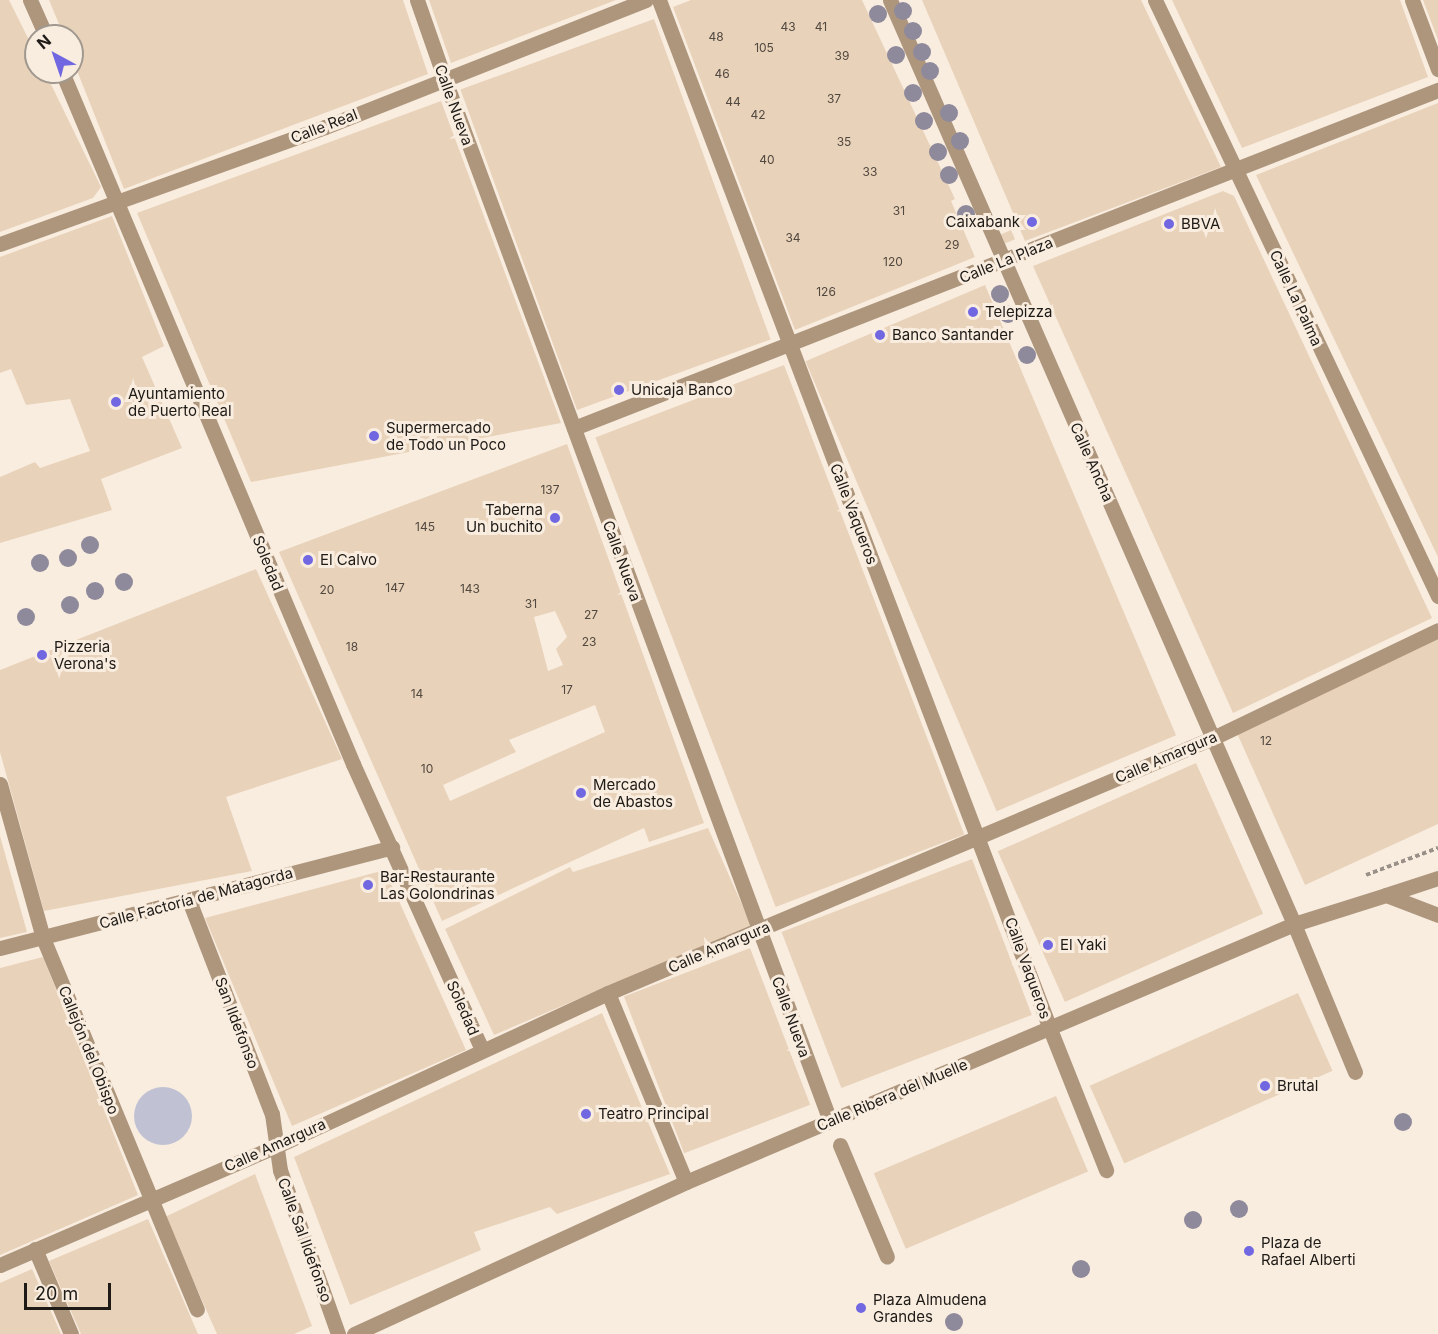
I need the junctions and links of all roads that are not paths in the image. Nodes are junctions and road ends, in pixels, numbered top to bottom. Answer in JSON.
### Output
{"nodes":[{"id":1,"x":30,"y":0,"type":"edge"},
{"id":2,"x":417,"y":0,"type":"edge"},
{"id":3,"x":646,"y":0,"type":"edge"},
{"id":4,"x":659,"y":0,"type":"edge"},
{"id":5,"x":890,"y":0,"type":"edge"},
{"id":6,"x":1155,"y":0,"type":"edge"},
{"id":7,"x":1412,"y":0,"type":"edge"},
{"id":8,"x":41,"y":24,"type":"edge"},
{"id":9,"x":1438,"y":69,"type":"edge"},
{"id":10,"x":445,"y":80,"type":"junction"},
{"id":11,"x":67,"y":84,"type":"edge"},
{"id":12,"x":1438,"y":90,"type":"edge"},
{"id":13,"x":1234,"y":169,"type":"junction"},
{"id":14,"x":119,"y":203,"type":"junction"},
{"id":15,"x":0,"y":244,"type":"edge"},
{"id":16,"x":1002,"y":262,"type":"junction"},
{"id":17,"x":788,"y":345,"type":"junction"},
{"id":18,"x":574,"y":428,"type":"junction"},
{"id":19,"x":1438,"y":596,"type":"edge"},
{"id":20,"x":1438,"y":630,"type":"edge"},
{"id":21,"x":1215,"y":736,"type":"junction"},
{"id":22,"x":0,"y":784,"type":"edge"},
{"id":23,"x":979,"y":837,"type":"junction"},
{"id":24,"x":392,"y":847,"type":"junction"},
{"id":25,"x":1438,"y":878,"type":"edge"},
{"id":26,"x":1386,"y":895,"type":"junction"},
{"id":27,"x":190,"y":903,"type":"junction"},
{"id":28,"x":1438,"y":915,"type":"edge"},
{"id":29,"x":1294,"y":924,"type":"junction"},
{"id":30,"x":758,"y":930,"type":"junction"},
{"id":31,"x":43,"y":938,"type":"junction"},
{"id":32,"x":0,"y":948,"type":"edge"},
{"id":33,"x":608,"y":993,"type":"junction"},
{"id":34,"x":1050,"y":1029,"type":"junction"},
{"id":35,"x":482,"y":1050,"type":"junction"},
{"id":36,"x":1355,"y":1072,"type":"dead end"},
{"id":37,"x":830,"y":1121,"type":"junction"},
{"id":38,"x":279,"y":1145,"type":"junction"},
{"id":39,"x":840,"y":1145,"type":"dead end"},
{"id":40,"x":1106,"y":1170,"type":"dead end"},
{"id":41,"x":686,"y":1182,"type":"junction"},
{"id":42,"x":150,"y":1200,"type":"junction"},
{"id":43,"x":35,"y":1249,"type":"junction"},
{"id":44,"x":887,"y":1257,"type":"dead end"},
{"id":45,"x":0,"y":1265,"type":"edge"},
{"id":46,"x":197,"y":1309,"type":"dead end"},
{"id":47,"x":71,"y":1334,"type":"edge"},
{"id":48,"x":338,"y":1334,"type":"edge"},
{"id":49,"x":354,"y":1334,"type":"edge"}],
"edges":[{"from":1,"to":8,"type":"street"},
{"from":2,"to":10,"type":"street","name":"Calle Nueva"},
{"from":3,"to":10,"type":"street","name":"Calle Real"},
{"from":4,"to":17,"type":"street","name":"Calle Vaqueros"},
{"from":5,"to":16,"type":"street","name":"Calle Ancha"},
{"from":6,"to":13,"type":"street","name":"Calle La Palma"},
{"from":7,"to":9,"type":"street"},
{"from":10,"to":14,"type":"street","name":"Calle Real"},
{"from":10,"to":18,"type":"street","name":"Calle Nueva"},
{"from":11,"to":14,"type":"street","name":"Soledad"},
{"from":12,"to":13,"type":"street","name":"Calle La Plaza"},
{"from":13,"to":16,"type":"street","name":"Calle La Plaza"},
{"from":13,"to":19,"type":"street","name":"Calle La Palma"},
{"from":14,"to":15,"type":"street","name":"Calle Real"},
{"from":14,"to":24,"type":"street","name":"Soledad"},
{"from":16,"to":17,"type":"street","name":"Calle La Plaza"},
{"from":16,"to":21,"type":"street","name":"Calle Ancha"},
{"from":17,"to":18,"type":"street","name":"Calle La Plaza"},
{"from":17,"to":23,"type":"street","name":"Calle Vaqueros"},
{"from":18,"to":30,"type":"street","name":"Calle Nueva"},
{"from":20,"to":21,"type":"street","name":"Calle Amargura"},
{"from":21,"to":23,"type":"street","name":"Calle Amargura"},
{"from":21,"to":29,"type":"street","name":"Calle Ancha"},
{"from":22,"to":31,"type":"street","name":"Callejón del Obispo"},
{"from":23,"to":30,"type":"street","name":"Calle Amargura"},
{"from":23,"to":34,"type":"street","name":"Calle Vaqueros"},
{"from":24,"to":27,"type":"street","name":"Calle Factoría de Matagorda"},
{"from":24,"to":35,"type":"street","name":"Soledad"},
{"from":25,"to":26,"type":"street","name":"Calle Ribera del Muelle"},
{"from":26,"to":28,"type":"street"},
{"from":26,"to":29,"type":"street","name":"Calle Ribera del Muelle"},
{"from":27,"to":31,"type":"street","name":"Calle Factoría de Matagorda"},
{"from":27,"to":38,"type":"street","name":"San Ildefonso"},
{"from":29,"to":34,"type":"street","name":"Calle Ribera del Muelle"},
{"from":29,"to":36,"type":"street","name":"Calle Ancha"},
{"from":30,"to":33,"type":"street","name":"Calle Amargura"},
{"from":30,"to":37,"type":"street","name":"Calle Nueva"},
{"from":31,"to":32,"type":"street","name":"Calle Factoría de Matagorda"},
{"from":31,"to":42,"type":"street","name":"Callejón del Obispo"},
{"from":33,"to":35,"type":"street","name":"Calle Amargura"},
{"from":33,"to":41,"type":"street"},
{"from":34,"to":37,"type":"street","name":"Calle Ribera del Muelle"},
{"from":34,"to":40,"type":"street","name":"Calle Vaqueros"},
{"from":35,"to":38,"type":"street","name":"Calle Amargura"},
{"from":37,"to":41,"type":"street","name":"Calle Ribera del Muelle"},
{"from":38,"to":42,"type":"street","name":"Calle Amargura"},
{"from":38,"to":48,"type":"street","name":"Calle Sal Ildefonso"},
{"from":39,"to":44,"type":"street"},
{"from":41,"to":49,"type":"street","name":"Calle Ribera del Muelle"},
{"from":42,"to":43,"type":"street","name":"Calle Amargura"},
{"from":42,"to":46,"type":"street","name":"Callejón del Obispo"},
{"from":43,"to":45,"type":"street","name":"Calle Amargura"},
{"from":43,"to":47,"type":"street"}]}
